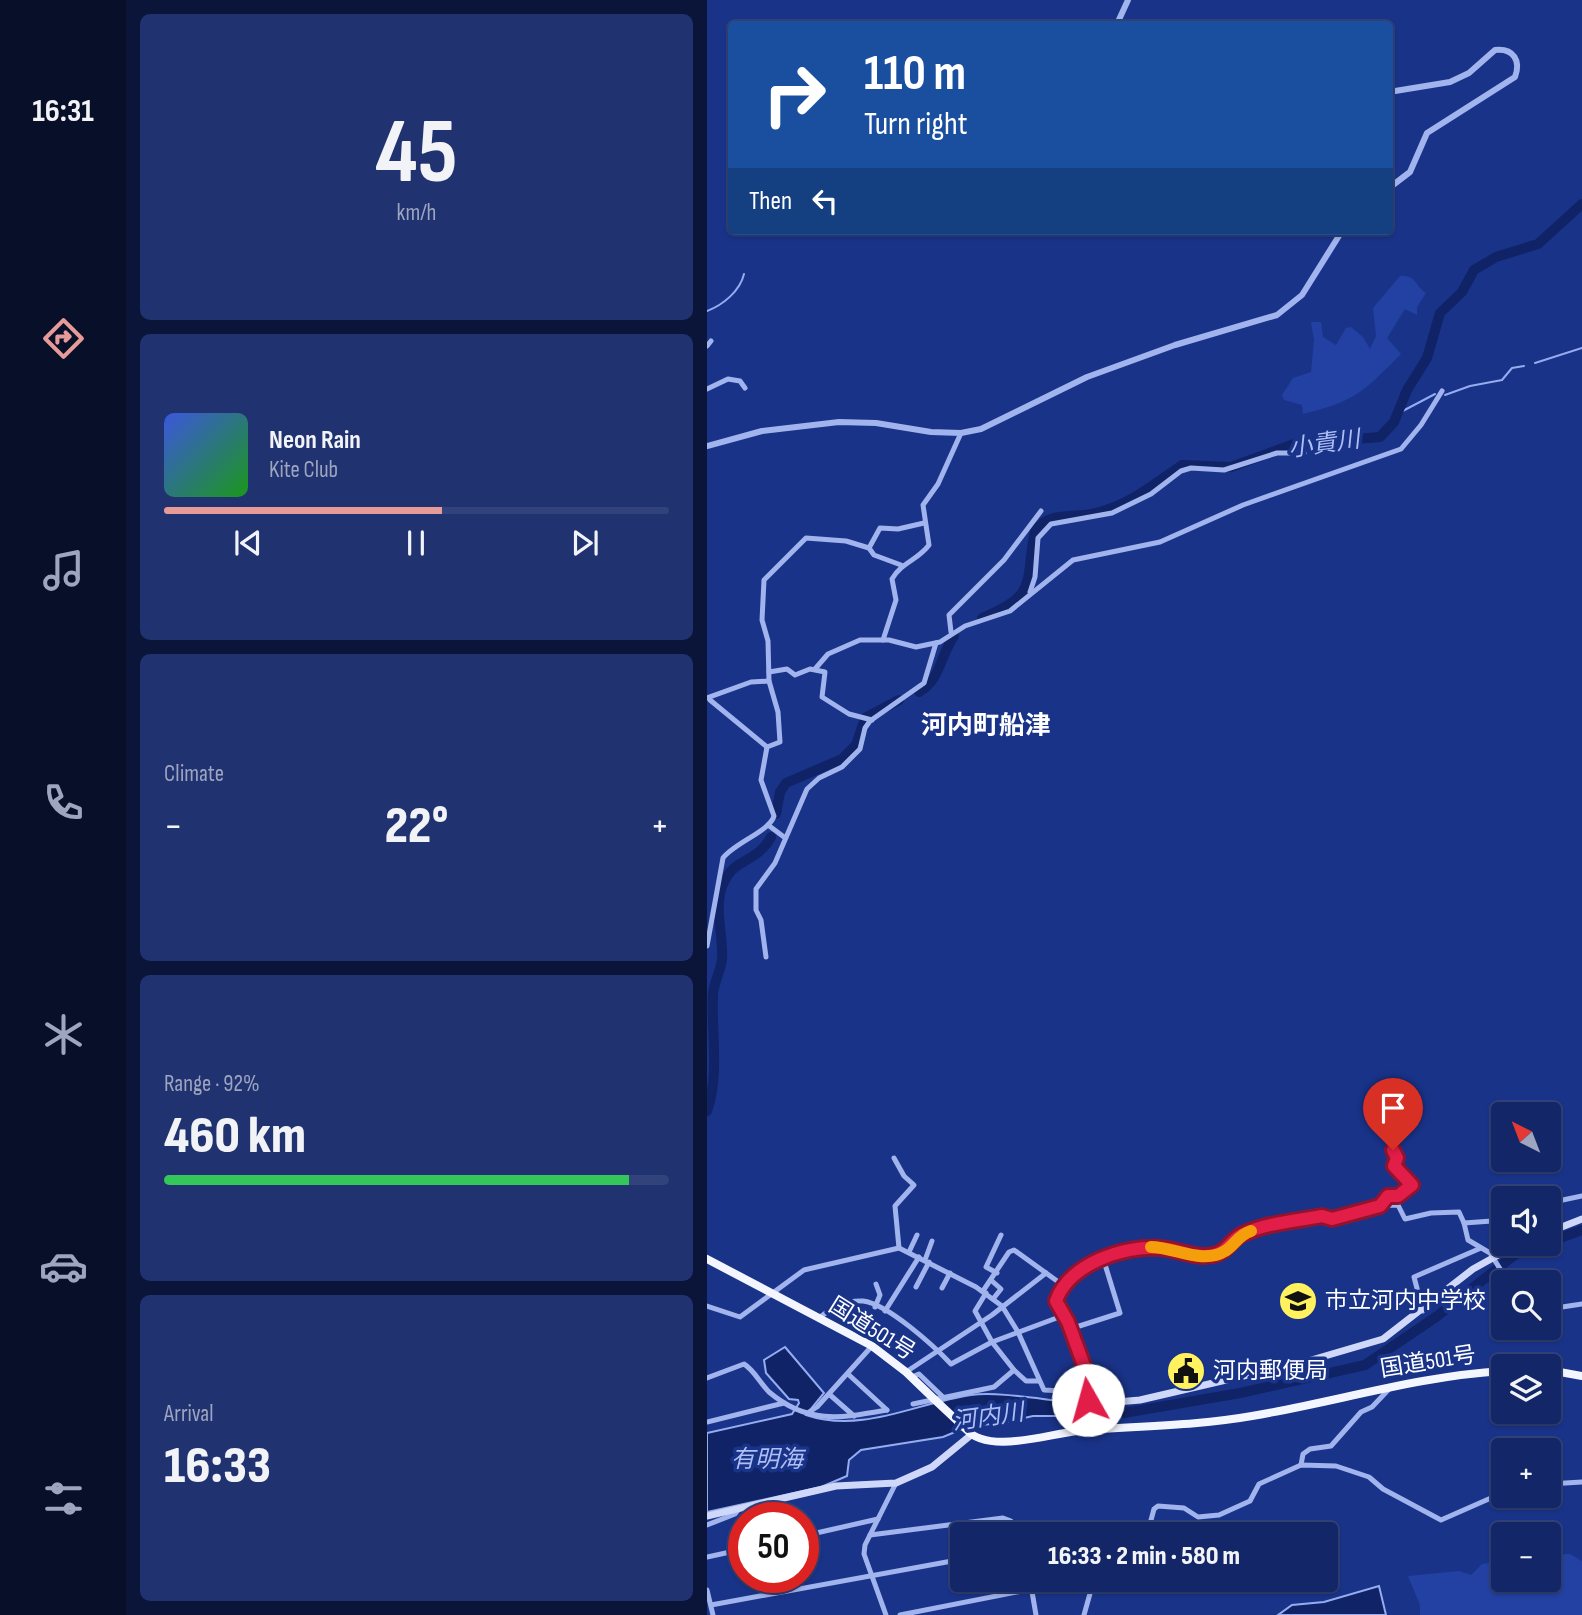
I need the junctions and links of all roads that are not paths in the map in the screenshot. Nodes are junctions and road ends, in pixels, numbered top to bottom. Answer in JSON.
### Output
{"nodes":[{"id":1,"x":1128,"y":0,"type":"edge"},
{"id":2,"x":1118,"y":21,"type":"edge"},
{"id":3,"x":1393,"y":91,"type":"edge"},
{"id":4,"x":1393,"y":185,"type":"edge"},
{"id":5,"x":1340,"y":235,"type":"edge"},
{"id":6,"x":745,"y":388,"type":"dead end"},
{"id":7,"x":707,"y":389,"type":"edge"},
{"id":8,"x":1442,"y":391,"type":"dead end"},
{"id":9,"x":961,"y":433,"type":"junction"},
{"id":10,"x":707,"y":446,"type":"edge"},
{"id":11,"x":1304,"y":453,"type":"dead end"},
{"id":12,"x":1041,"y":511,"type":"dead end"},
{"id":13,"x":924,"y":523,"type":"junction"},
{"id":14,"x":1024,"y":532,"type":"junction"},
{"id":15,"x":1036,"y":535,"type":"junction"},
{"id":16,"x":869,"y":548,"type":"junction"},
{"id":17,"x":901,"y":565,"type":"junction"},
{"id":18,"x":1027,"y":597,"type":"junction"},
{"id":19,"x":951,"y":632,"type":"junction"},
{"id":20,"x":883,"y":640,"type":"junction"},
{"id":21,"x":936,"y":643,"type":"junction"},
{"id":22,"x":815,"y":669,"type":"junction"},
{"id":23,"x":769,"y":672,"type":"junction"},
{"id":24,"x":769,"y":681,"type":"junction"},
{"id":25,"x":709,"y":699,"type":"edge"},
{"id":26,"x":869,"y":718,"type":"junction"},
{"id":27,"x":768,"y":747,"type":"junction"},
{"id":28,"x":768,"y":825,"type":"junction"},
{"id":29,"x":784,"y":837,"type":"junction"},
{"id":30,"x":707,"y":946,"type":"edge"},
{"id":31,"x":766,"y":957,"type":"dead end"},
{"id":32,"x":1394,"y":1134,"type":"dead end"},
{"id":33,"x":894,"y":1158,"type":"dead end"},
{"id":34,"x":1582,"y":1196,"type":"edge"},
{"id":35,"x":1561,"y":1201,"type":"edge"},
{"id":36,"x":1380,"y":1206,"type":"junction"},
{"id":37,"x":1582,"y":1219,"type":"edge"},
{"id":38,"x":1491,"y":1222,"type":"edge"},
{"id":39,"x":1464,"y":1223,"type":"junction"},
{"id":40,"x":1561,"y":1227,"type":"edge"},
{"id":41,"x":917,"y":1235,"type":"dead end"},
{"id":42,"x":1001,"y":1235,"type":"dead end"},
{"id":43,"x":932,"y":1241,"type":"dead end"},
{"id":44,"x":899,"y":1248,"type":"junction"},
{"id":45,"x":1481,"y":1248,"type":"junction"},
{"id":46,"x":909,"y":1252,"type":"junction"},
{"id":47,"x":1497,"y":1256,"type":"edge"},
{"id":48,"x":1103,"y":1258,"type":"junction"},
{"id":49,"x":1493,"y":1258,"type":"junction"},
{"id":50,"x":924,"y":1260,"type":"junction"},
{"id":51,"x":708,"y":1263,"type":"edge"},
{"id":52,"x":1500,"y":1270,"type":"edge"},
{"id":53,"x":950,"y":1273,"type":"junction"},
{"id":54,"x":997,"y":1273,"type":"junction"},
{"id":55,"x":1046,"y":1273,"type":"junction"},
{"id":56,"x":992,"y":1281,"type":"junction"},
{"id":57,"x":876,"y":1284,"type":"dead end"},
{"id":58,"x":1064,"y":1286,"type":"junction"},
{"id":59,"x":916,"y":1287,"type":"dead end"},
{"id":60,"x":942,"y":1288,"type":"dead end"},
{"id":61,"x":984,"y":1292,"type":"junction"},
{"id":62,"x":771,"y":1293,"type":"junction"},
{"id":63,"x":993,"y":1299,"type":"junction"},
{"id":64,"x":1582,"y":1304,"type":"edge"},
{"id":65,"x":707,"y":1306,"type":"edge"},
{"id":66,"x":1002,"y":1306,"type":"junction"},
{"id":67,"x":875,"y":1307,"type":"junction"},
{"id":68,"x":1561,"y":1307,"type":"edge"},
{"id":69,"x":885,"y":1311,"type":"junction"},
{"id":70,"x":1423,"y":1311,"type":"junction"},
{"id":71,"x":1062,"y":1316,"type":"junction"},
{"id":72,"x":819,"y":1318,"type":"junction"},
{"id":73,"x":981,"y":1323,"type":"junction"},
{"id":74,"x":1070,"y":1329,"type":"junction"},
{"id":75,"x":1018,"y":1332,"type":"junction"},
{"id":76,"x":992,"y":1342,"type":"junction"},
{"id":77,"x":872,"y":1346,"type":"junction"},
{"id":78,"x":938,"y":1351,"type":"junction"},
{"id":79,"x":1014,"y":1370,"type":"junction"},
{"id":80,"x":1561,"y":1372,"type":"edge"},
{"id":81,"x":1491,"y":1373,"type":"edge"},
{"id":82,"x":848,"y":1374,"type":"junction"},
{"id":83,"x":909,"y":1374,"type":"junction"},
{"id":84,"x":1582,"y":1376,"type":"edge"},
{"id":85,"x":707,"y":1378,"type":"edge"},
{"id":86,"x":1039,"y":1381,"type":"junction"},
{"id":87,"x":1391,"y":1387,"type":"junction"},
{"id":88,"x":1082,"y":1392,"type":"dead end"},
{"id":89,"x":829,"y":1394,"type":"junction"},
{"id":90,"x":945,"y":1399,"type":"junction"},
{"id":91,"x":1088,"y":1400,"type":"junction"},
{"id":92,"x":784,"y":1403,"type":"junction"},
{"id":93,"x":913,"y":1404,"type":"dead end"},
{"id":94,"x":809,"y":1412,"type":"junction"},
{"id":95,"x":854,"y":1416,"type":"junction"},
{"id":96,"x":707,"y":1422,"type":"edge"},
{"id":97,"x":1085,"y":1427,"type":"junction"},
{"id":98,"x":968,"y":1432,"type":"junction"},
{"id":99,"x":1301,"y":1465,"type":"junction"},
{"id":100,"x":1582,"y":1482,"type":"edge"},
{"id":101,"x":897,"y":1483,"type":"junction"},
{"id":102,"x":1561,"y":1483,"type":"edge"},
{"id":103,"x":1491,"y":1498,"type":"edge"},
{"id":104,"x":769,"y":1502,"type":"edge"},
{"id":105,"x":728,"y":1511,"type":"edge"},
{"id":106,"x":707,"y":1516,"type":"edge"},
{"id":107,"x":728,"y":1517,"type":"edge"},
{"id":108,"x":878,"y":1519,"type":"junction"},
{"id":109,"x":972,"y":1522,"type":"edge"},
{"id":110,"x":1012,"y":1522,"type":"edge"},
{"id":111,"x":1150,"y":1522,"type":"edge"},
{"id":112,"x":707,"y":1525,"type":"edge"},
{"id":113,"x":950,"y":1525,"type":"edge"},
{"id":114,"x":819,"y":1532,"type":"edge"},
{"id":115,"x":870,"y":1535,"type":"junction"},
{"id":116,"x":728,"y":1552,"type":"edge"},
{"id":117,"x":707,"y":1557,"type":"edge"},
{"id":118,"x":950,"y":1561,"type":"edge"},
{"id":119,"x":871,"y":1574,"type":"junction"},
{"id":120,"x":707,"y":1590,"type":"edge"},
{"id":121,"x":1017,"y":1592,"type":"edge"},
{"id":122,"x":1032,"y":1592,"type":"edge"},
{"id":123,"x":1090,"y":1592,"type":"edge"},
{"id":124,"x":711,"y":1605,"type":"junction"},
{"id":125,"x":713,"y":1615,"type":"edge"},
{"id":126,"x":886,"y":1615,"type":"edge"},
{"id":127,"x":900,"y":1615,"type":"edge"},
{"id":128,"x":1036,"y":1615,"type":"edge"},
{"id":129,"x":1084,"y":1615,"type":"edge"}],
"edges":[{"from":1,"to":2,"type":"street"},
{"from":3,"to":4,"type":"street"},
{"from":5,"to":9,"type":"street"},
{"from":6,"to":7,"type":"street"},
{"from":8,"to":18,"type":"street"},
{"from":9,"to":10,"type":"street"},
{"from":9,"to":13,"type":"street"},
{"from":11,"to":15,"type":"street"},
{"from":12,"to":14,"type":"street"},
{"from":13,"to":16,"type":"street"},
{"from":13,"to":17,"type":"street"},
{"from":14,"to":15,"type":"street"},
{"from":14,"to":19,"type":"street"},
{"from":15,"to":18,"type":"street"},
{"from":16,"to":17,"type":"street"},
{"from":16,"to":23,"type":"street"},
{"from":17,"to":20,"type":"street"},
{"from":18,"to":19,"type":"street"},
{"from":19,"to":21,"type":"street"},
{"from":20,"to":21,"type":"street"},
{"from":20,"to":22,"type":"street"},
{"from":21,"to":26,"type":"street"},
{"from":22,"to":23,"type":"street"},
{"from":22,"to":26,"type":"street"},
{"from":23,"to":24,"type":"street"},
{"from":24,"to":25,"type":"street"},
{"from":24,"to":27,"type":"street"},
{"from":25,"to":27,"type":"street"},
{"from":26,"to":29,"type":"street"},
{"from":27,"to":28,"type":"street"},
{"from":28,"to":29,"type":"street"},
{"from":28,"to":30,"type":"street"},
{"from":29,"to":31,"type":"street"},
{"from":32,"to":36,"type":"street"},
{"from":33,"to":44,"type":"street"},
{"from":34,"to":35,"type":"street"},
{"from":36,"to":39,"type":"street"},
{"from":36,"to":48,"type":"street"},
{"from":37,"to":40,"type":"main road"},
{"from":38,"to":39,"type":"street"},
{"from":39,"to":45,"type":"street"},
{"from":41,"to":46,"type":"street"},
{"from":42,"to":54,"type":"street"},
{"from":43,"to":50,"type":"street"},
{"from":44,"to":46,"type":"street"},
{"from":44,"to":62,"type":"street"},
{"from":45,"to":49,"type":"street"},
{"from":45,"to":70,"type":"street"},
{"from":46,"to":50,"type":"street"},
{"from":47,"to":49,"type":"main road"},
{"from":48,"to":58,"type":"street"},
{"from":48,"to":74,"type":"street"},
{"from":49,"to":52,"type":"street"},
{"from":49,"to":70,"type":"main road"},
{"from":50,"to":53,"type":"street"},
{"from":50,"to":59,"type":"street"},
{"from":50,"to":69,"type":"street"},
{"from":51,"to":62,"type":"highway","name":"国道501号"},
{"from":53,"to":60,"type":"street"},
{"from":53,"to":61,"type":"street"},
{"from":54,"to":55,"type":"street"},
{"from":54,"to":56,"type":"street"},
{"from":55,"to":58,"type":"street"},
{"from":55,"to":66,"type":"street"},
{"from":56,"to":61,"type":"street"},
{"from":56,"to":63,"type":"street"},
{"from":57,"to":67,"type":"street"},
{"from":58,"to":71,"type":"street"},
{"from":61,"to":63,"type":"street"},
{"from":61,"to":73,"type":"street"},
{"from":62,"to":65,"type":"street"},
{"from":62,"to":72,"type":"highway","name":"国道501号"},
{"from":63,"to":66,"type":"street"},
{"from":64,"to":68,"type":"street"},
{"from":66,"to":73,"type":"street"},
{"from":66,"to":75,"type":"street"},
{"from":67,"to":69,"type":"street"},
{"from":67,"to":72,"type":"street"},
{"from":69,"to":78,"type":"street"},
{"from":70,"to":91,"type":"main road"},
{"from":71,"to":74,"type":"street"},
{"from":71,"to":75,"type":"street"},
{"from":72,"to":77,"type":"highway","name":"国道501号"},
{"from":73,"to":76,"type":"street"},
{"from":73,"to":78,"type":"street"},
{"from":74,"to":91,"type":"street"},
{"from":75,"to":76,"type":"street"},
{"from":75,"to":86,"type":"street"},
{"from":76,"to":78,"type":"street"},
{"from":76,"to":79,"type":"street"},
{"from":77,"to":82,"type":"street"},
{"from":77,"to":83,"type":"highway","name":"国道501号"},
{"from":78,"to":83,"type":"street"},
{"from":79,"to":86,"type":"street"},
{"from":79,"to":90,"type":"street"},
{"from":80,"to":84,"type":"highway"},
{"from":81,"to":87,"type":"highway","name":"国道501号"},
{"from":82,"to":89,"type":"street"},
{"from":82,"to":95,"type":"street"},
{"from":83,"to":90,"type":"street"},
{"from":83,"to":98,"type":"highway","name":"国道501号","bridge":true},
{"from":85,"to":92,"type":"street"},
{"from":86,"to":88,"type":"street"},
{"from":87,"to":97,"type":"highway","name":"国道501号"},
{"from":87,"to":99,"type":"street"},
{"from":89,"to":94,"type":"street"},
{"from":89,"to":95,"type":"street"},
{"from":90,"to":93,"type":"street"},
{"from":91,"to":97,"type":"main road"},
{"from":92,"to":94,"type":"street"},
{"from":92,"to":96,"type":"street"},
{"from":94,"to":95,"type":"street"},
{"from":97,"to":98,"type":"highway","name":"国道501号"},
{"from":98,"to":101,"type":"main road"},
{"from":99,"to":103,"type":"street"},
{"from":99,"to":111,"type":"street"},
{"from":100,"to":102,"type":"street"},
{"from":101,"to":104,"type":"main road"},
{"from":101,"to":108,"type":"street"},
{"from":105,"to":106,"type":"main road"},
{"from":107,"to":112,"type":"street"},
{"from":108,"to":114,"type":"street"},
{"from":108,"to":115,"type":"street"},
{"from":109,"to":110,"type":"street"},
{"from":113,"to":115,"type":"street"},
{"from":115,"to":119,"type":"street"},
{"from":116,"to":117,"type":"street"},
{"from":118,"to":119,"type":"street"},
{"from":119,"to":124,"type":"street"},
{"from":119,"to":126,"type":"street"},
{"from":120,"to":124,"type":"street"},
{"from":121,"to":127,"type":"street"},
{"from":122,"to":128,"type":"street"},
{"from":123,"to":129,"type":"street"},
{"from":124,"to":125,"type":"street"}]}
